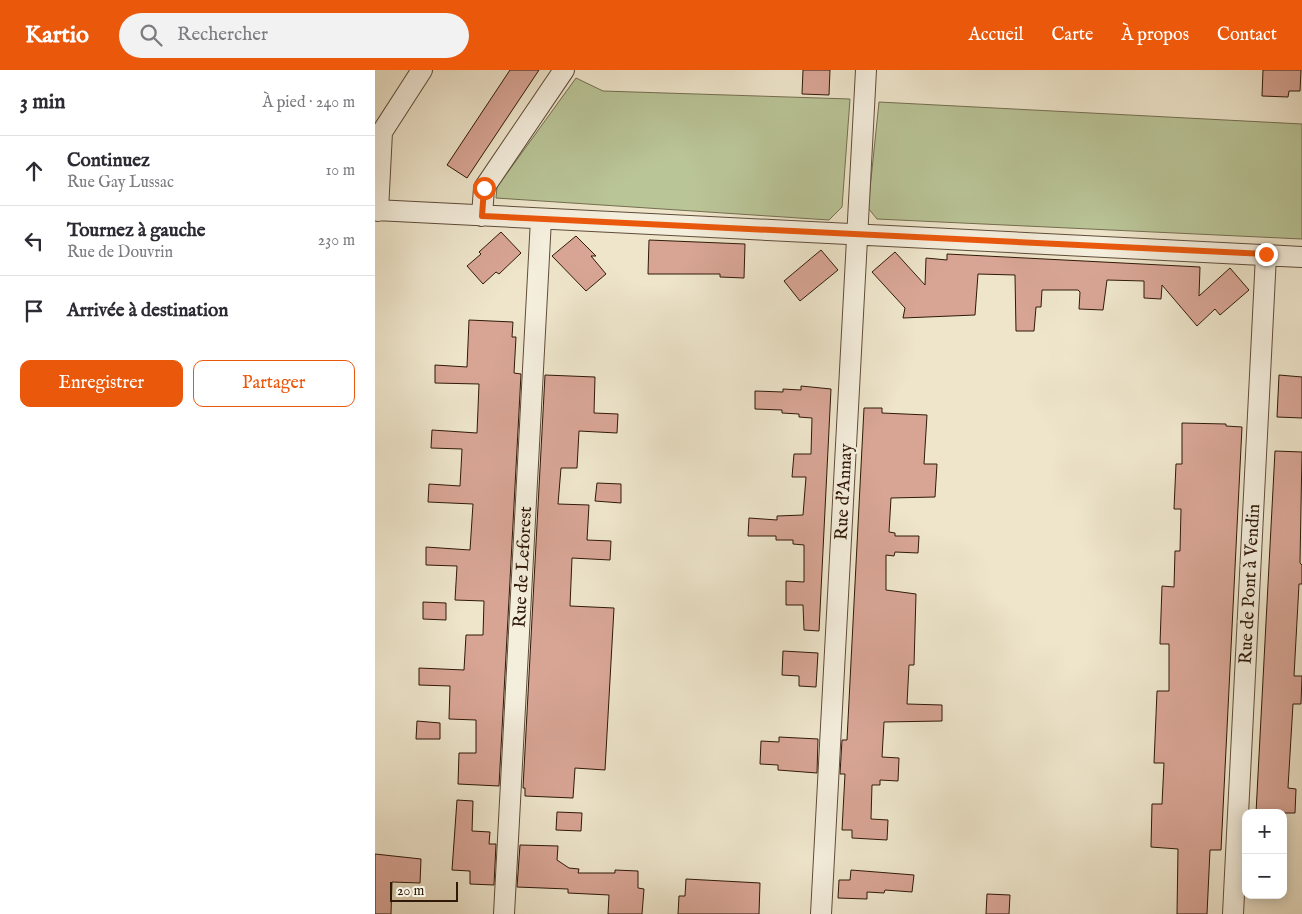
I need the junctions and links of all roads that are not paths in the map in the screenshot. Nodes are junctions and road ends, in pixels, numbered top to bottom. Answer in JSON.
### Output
{"nodes":[{"id":1,"x":422,"y":70,"type":"edge"},
{"id":2,"x":564,"y":70,"type":"edge"},
{"id":3,"x":866,"y":70,"type":"edge"},
{"id":4,"x":376,"y":210,"type":"edge"},
{"id":5,"x":482,"y":216,"type":"junction"},
{"id":6,"x":541,"y":220,"type":"junction"},
{"id":7,"x":857,"y":235,"type":"junction"},
{"id":8,"x":1266,"y":254,"type":"junction"},
{"id":9,"x":1302,"y":257,"type":"edge"},
{"id":10,"x":504,"y":914,"type":"edge"},
{"id":11,"x":821,"y":914,"type":"edge"},
{"id":12,"x":1233,"y":914,"type":"edge"}],
"edges":[{"from":1,"to":4,"type":"street"},
{"from":2,"to":5,"type":"street"},
{"from":3,"to":7,"type":"street","name":"Rue d'Annay"},
{"from":4,"to":5,"type":"street"},
{"from":5,"to":6,"type":"street"},
{"from":6,"to":7,"type":"street"},
{"from":6,"to":10,"type":"street","name":"Rue de Leforest"},
{"from":7,"to":8,"type":"street"},
{"from":7,"to":11,"type":"street","name":"Rue d'Annay"},
{"from":8,"to":9,"type":"street"},
{"from":8,"to":12,"type":"street","name":"Rue de Pont à Vendin"}]}
